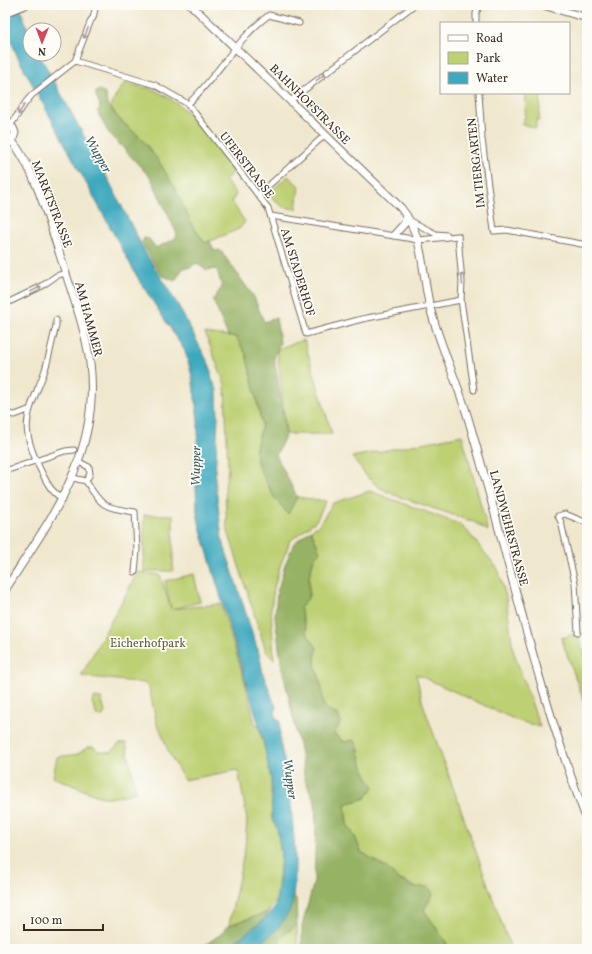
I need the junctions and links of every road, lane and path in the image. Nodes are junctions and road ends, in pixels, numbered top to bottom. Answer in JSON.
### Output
{"nodes":[{"id":1,"x":25,"y":5,"type":"edge"},
{"id":2,"x":96,"y":5,"type":"edge"},
{"id":3,"x":191,"y":5,"type":"edge"},
{"id":4,"x":414,"y":5,"type":"edge"},
{"id":5,"x":480,"y":5,"type":"edge"},
{"id":6,"x":543,"y":5,"type":"edge"},
{"id":7,"x":5,"y":13,"type":"edge"},
{"id":8,"x":587,"y":18,"type":"edge"},
{"id":9,"x":476,"y":22,"type":"edge"},
{"id":10,"x":299,"y":23,"type":"dead end"},
{"id":11,"x":236,"y":48,"type":"junction"},
{"id":12,"x":76,"y":61,"type":"junction"},
{"id":13,"x":479,"y":94,"type":"edge"},
{"id":14,"x":290,"y":101,"type":"junction"},
{"id":15,"x":188,"y":104,"type":"junction"},
{"id":16,"x":8,"y":125,"type":"edge"},
{"id":17,"x":325,"y":136,"type":"junction"},
{"id":18,"x":8,"y":143,"type":"edge"},
{"id":19,"x":258,"y":195,"type":"junction"},
{"id":20,"x":406,"y":215,"type":"junction"},
{"id":21,"x":272,"y":216,"type":"junction"},
{"id":22,"x":411,"y":221,"type":"junction"},
{"id":23,"x":394,"y":235,"type":"junction"},
{"id":24,"x":458,"y":236,"type":"junction"},
{"id":25,"x":419,"y":240,"type":"junction"},
{"id":26,"x":587,"y":245,"type":"edge"},
{"id":27,"x":66,"y":275,"type":"junction"},
{"id":28,"x":462,"y":300,"type":"junction"},
{"id":29,"x":5,"y":304,"type":"edge"},
{"id":30,"x":430,"y":306,"type":"junction"},
{"id":31,"x":56,"y":320,"type":"dead end"},
{"id":32,"x":474,"y":390,"type":"dead end"},
{"id":33,"x":28,"y":410,"type":"junction"},
{"id":34,"x":5,"y":414,"type":"edge"},
{"id":35,"x":74,"y":450,"type":"dead end"},
{"id":36,"x":36,"y":460,"type":"junction"},
{"id":37,"x":79,"y":462,"type":"junction"},
{"id":38,"x":5,"y":471,"type":"edge"},
{"id":39,"x":73,"y":478,"type":"junction"},
{"id":40,"x":86,"y":482,"type":"junction"},
{"id":41,"x":63,"y":499,"type":"junction"},
{"id":42,"x":587,"y":523,"type":"edge"},
{"id":43,"x":135,"y":572,"type":"dead end"},
{"id":44,"x":5,"y":590,"type":"edge"},
{"id":45,"x":578,"y":632,"type":"dead end"},
{"id":46,"x":587,"y":820,"type":"edge"}],
"edges":[{"from":1,"to":7,"type":"main road"},
{"from":2,"to":12,"type":"street","one_way":true},
{"from":3,"to":11,"type":"main road","name":"BAHNHOFSTRASSE"},
{"from":14,"to":4,"type":"street","one_way":true},
{"from":5,"to":9,"type":"street"},
{"from":6,"to":8,"type":"main road"},
{"from":10,"to":11,"type":"street"},
{"from":11,"to":14,"type":"main road","name":"BAHNHOFSTRASSE"},
{"from":11,"to":15,"type":"street"},
{"from":12,"to":15,"type":"street","name":"UFERSTRASSE"},
{"from":12,"to":16,"type":"street","one_way":true},
{"from":13,"to":26,"type":"street","name":"IM TIERGARTEN"},
{"from":14,"to":17,"type":"main road","name":"BAHNHOFSTRASSE"},
{"from":15,"to":19,"type":"street","name":"UFERSTRASSE"},
{"from":16,"to":18,"type":"main road"},
{"from":17,"to":19,"type":"street"},
{"from":17,"to":20,"type":"main road","name":"BAHNHOFSTRASSE"},
{"from":18,"to":27,"type":"main road","name":"MARKTSTRASSE"},
{"from":19,"to":21,"type":"street","name":"UFERSTRASSE"},
{"from":20,"to":22,"type":"main road","name":"BAHNHOFSTRASSE"},
{"from":20,"to":23,"type":"main road"},
{"from":21,"to":23,"type":"street","name":"UFERSTRASSE"},
{"from":21,"to":30,"type":"street","name":"AM STADERHOF"},
{"from":22,"to":24,"type":"street","name":"BAHNHOFSTRASSE"},
{"from":22,"to":25,"type":"main road","name":"BAHNHOFSTRASSE"},
{"from":23,"to":25,"type":"street","name":"UFERSTRASSE"},
{"from":24,"to":25,"type":"street"},
{"from":28,"to":24,"type":"street","one_way":true},
{"from":25,"to":30,"type":"main road","name":"LANDWEHRSTRASSE"},
{"from":29,"to":27,"type":"street","one_way":true},
{"from":27,"to":37,"type":"main road","name":"AM HAMMER"},
{"from":28,"to":30,"type":"street"},
{"from":28,"to":32,"type":"street"},
{"from":30,"to":46,"type":"main road","name":"LANDWEHRSTRASSE"},
{"from":31,"to":33,"type":"street"},
{"from":33,"to":34,"type":"street"},
{"from":33,"to":36,"type":"street"},
{"from":35,"to":36,"type":"street"},
{"from":36,"to":38,"type":"street"},
{"from":36,"to":41,"type":"street"},
{"from":37,"to":39,"type":"main road","name":"AM HAMMER"},
{"from":37,"to":40,"type":"street"},
{"from":39,"to":40,"type":"street"},
{"from":39,"to":41,"type":"main road","name":"AM HAMMER"},
{"from":40,"to":43,"type":"street"},
{"from":41,"to":44,"type":"main road","name":"AM HAMMER"},
{"from":42,"to":45,"type":"street"}]}
